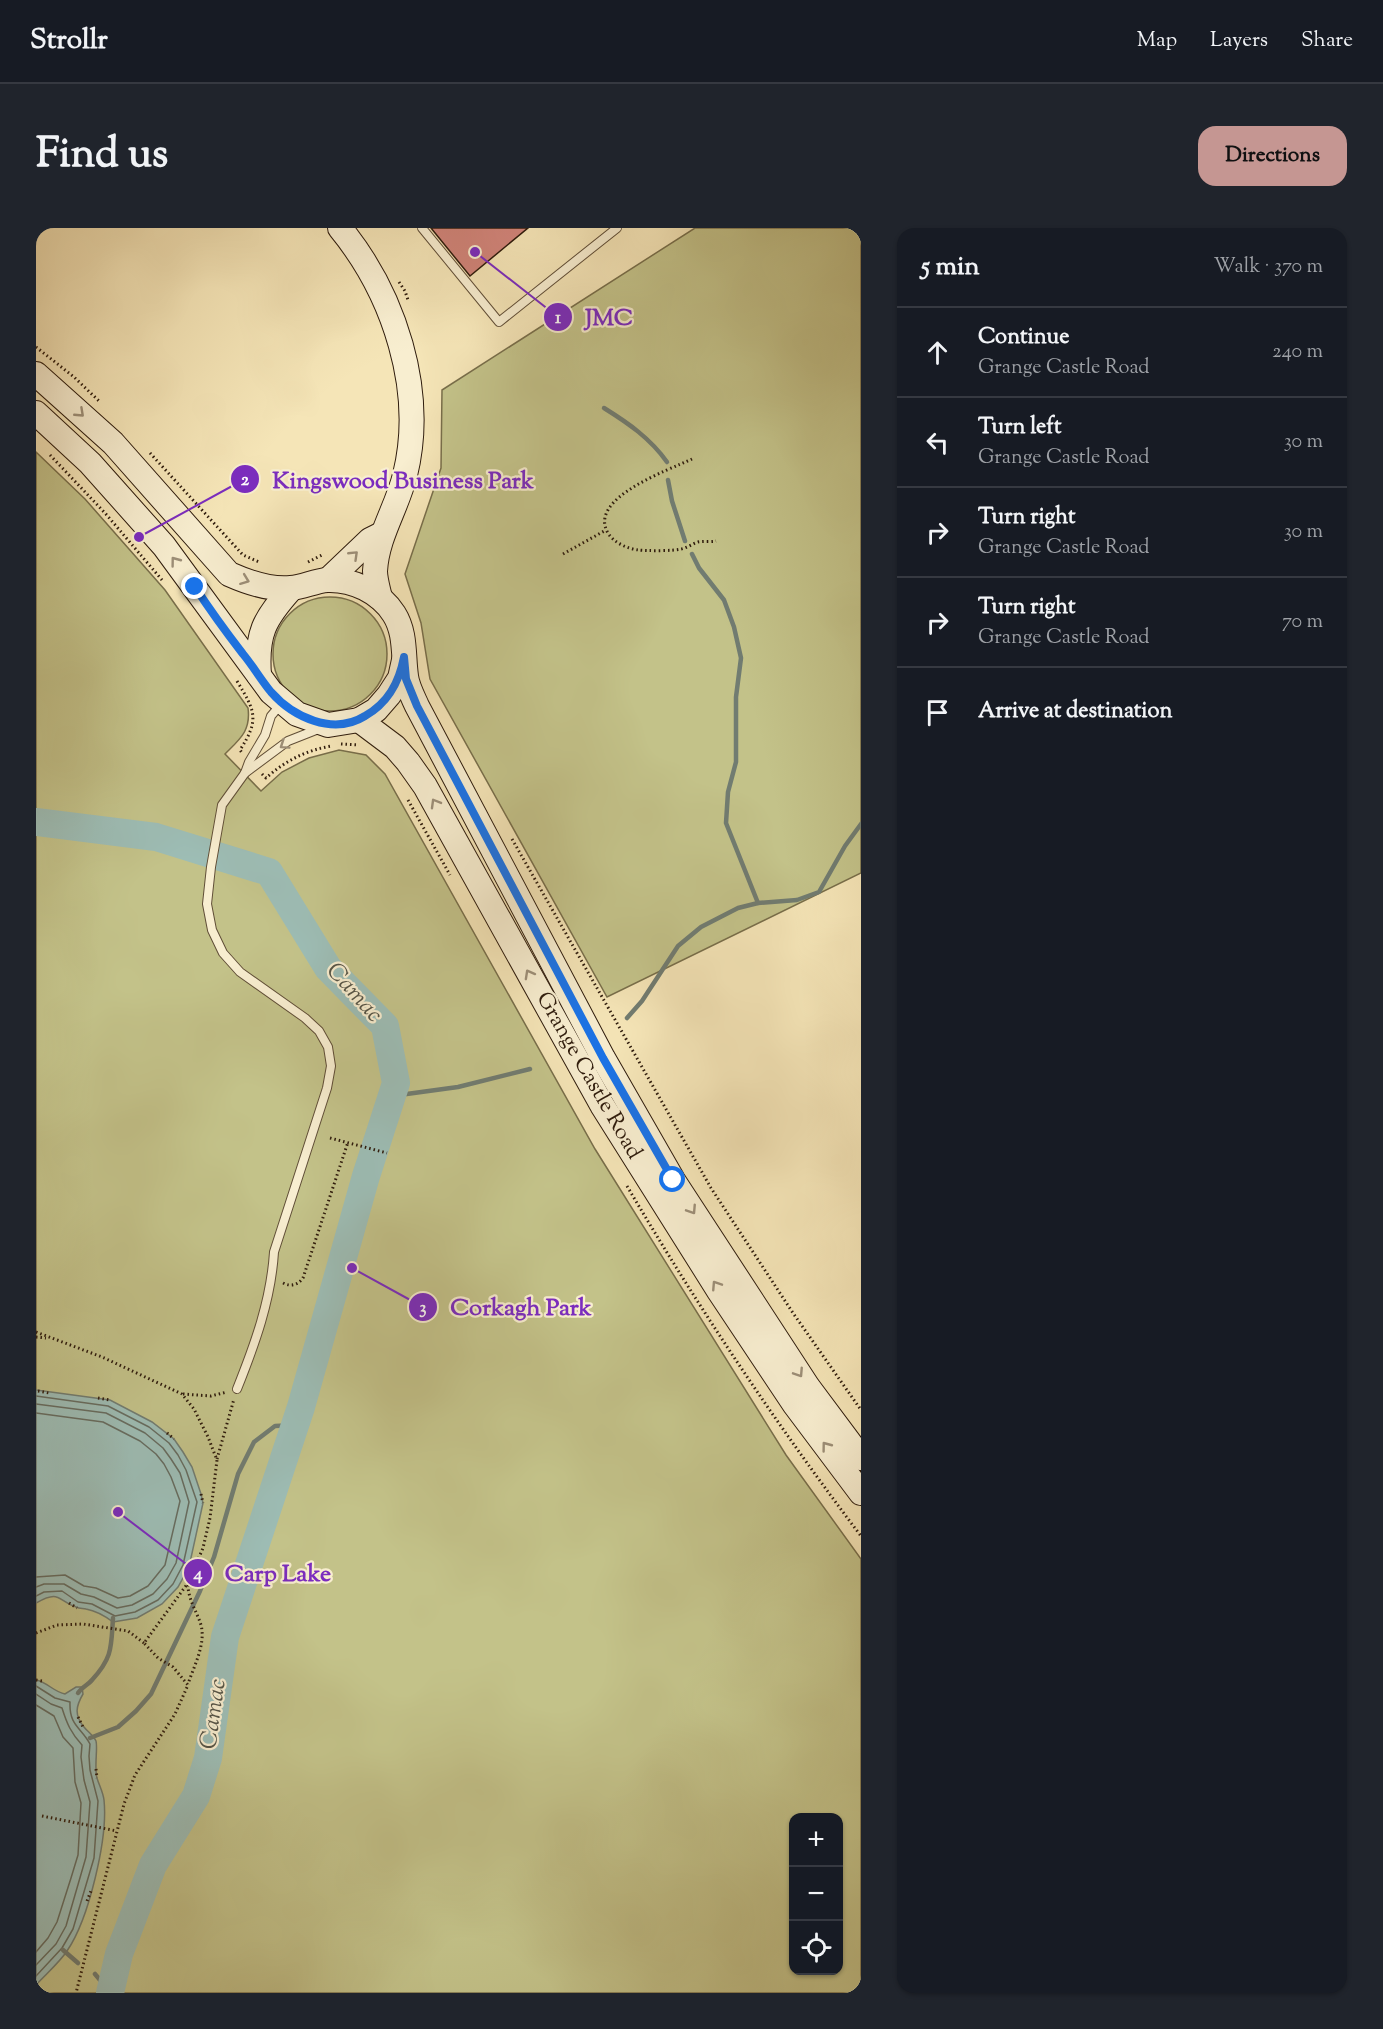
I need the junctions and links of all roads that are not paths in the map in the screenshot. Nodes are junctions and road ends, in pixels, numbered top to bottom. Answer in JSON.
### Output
{"nodes":[{"id":1,"x":340,"y":228,"type":"edge"},
{"id":2,"x":422,"y":228,"type":"edge"},
{"id":3,"x":617,"y":228,"type":"edge"},
{"id":4,"x":36,"y":374,"type":"edge"},
{"id":5,"x":36,"y":413,"type":"edge"},
{"id":6,"x":382,"y":534,"type":"junction"},
{"id":7,"x":328,"y":580,"type":"junction"},
{"id":8,"x":291,"y":589,"type":"junction"},
{"id":9,"x":380,"y":598,"type":"junction"},
{"id":10,"x":404,"y":657,"type":"junction"},
{"id":11,"x":260,"y":675,"type":"junction"},
{"id":12,"x":283,"y":702,"type":"junction"},
{"id":13,"x":359,"y":720,"type":"junction"},
{"id":14,"x":328,"y":725,"type":"junction"},
{"id":15,"x":245,"y":773,"type":"junction"},
{"id":16,"x":237,"y":1389,"type":"road end"},
{"id":17,"x":861,"y":1458,"type":"edge"},
{"id":18,"x":861,"y":1493,"type":"edge"}],
"edges":[{"from":1,"to":6,"type":"main road"},
{"from":2,"to":3,"type":"lane"},
{"from":4,"to":8,"type":"main road","name":"Grange Castle Road","one_way":true},
{"from":11,"to":5,"type":"main road","name":"Grange Castle Road","one_way":true},
{"from":7,"to":6,"type":"main road","one_way":true},
{"from":6,"to":9,"type":"main road"},
{"from":7,"to":8,"type":"main road","name":"Grange Castle Road"},
{"from":7,"to":9,"type":"main road","name":"Grange Castle Road"},
{"from":8,"to":11,"type":"main road"},
{"from":9,"to":10,"type":"main road","name":"Grange Castle Road"},
{"from":10,"to":13,"type":"main road","name":"Grange Castle Road"},
{"from":10,"to":17,"type":"main road","name":"Grange Castle Road","one_way":true},
{"from":11,"to":12,"type":"main road","name":"Grange Castle Road"},
{"from":12,"to":14,"type":"main road","name":"Grange Castle Road"},
{"from":12,"to":15,"type":"lane"},
{"from":13,"to":14,"type":"main road","name":"Grange Castle Road"},
{"from":18,"to":13,"type":"main road","name":"Grange Castle Road","one_way":true},
{"from":14,"to":15,"type":"lane","one_way":true},
{"from":15,"to":16,"type":"lane"}]}
